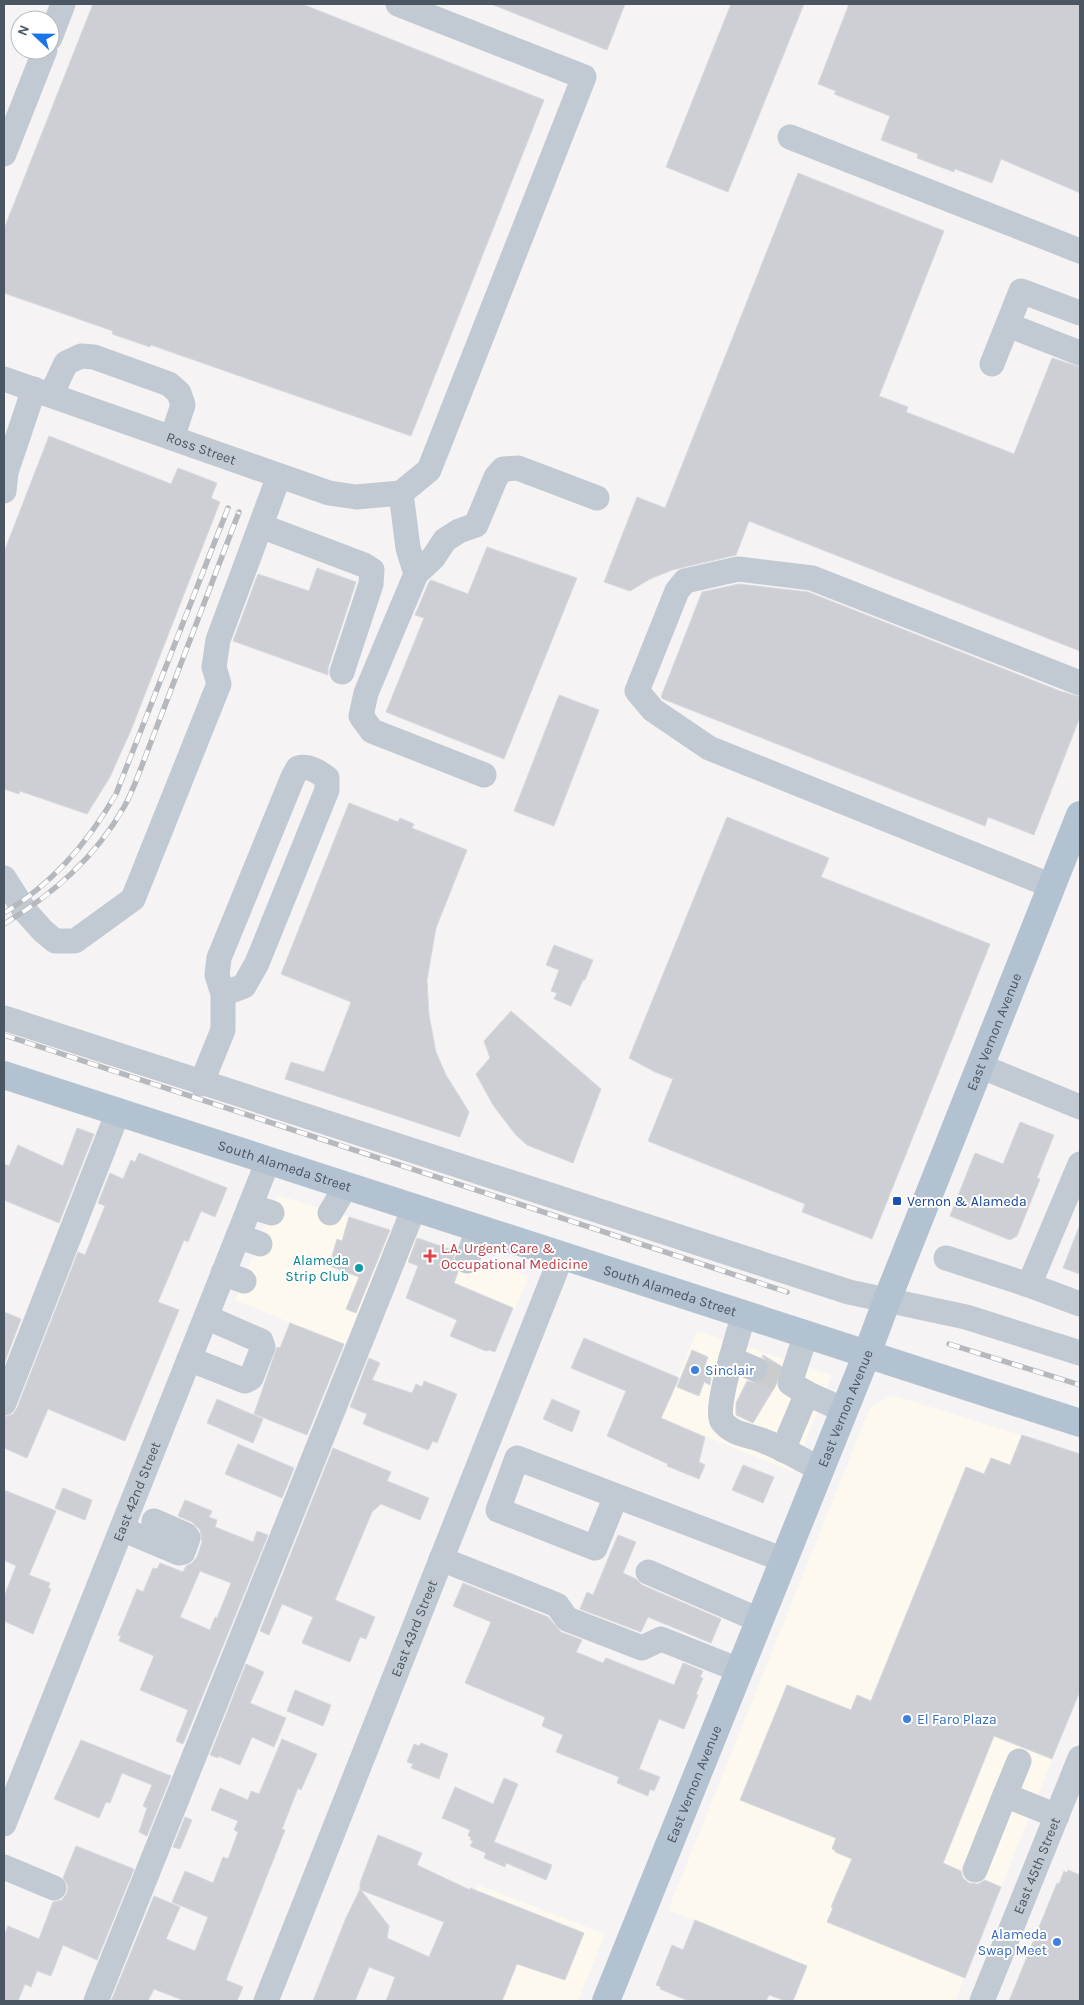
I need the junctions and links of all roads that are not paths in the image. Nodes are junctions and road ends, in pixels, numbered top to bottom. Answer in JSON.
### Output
{"nodes":[{"id":1,"x":398,"y":4,"type":"edge"},
{"id":2,"x":41,"y":60,"type":"edge"},
{"id":3,"x":790,"y":137,"type":"dead end"},
{"id":4,"x":4,"y":154,"type":"edge"},
{"id":5,"x":1080,"y":251,"type":"edge"},
{"id":6,"x":1080,"y":313,"type":"edge"},
{"id":7,"x":1008,"y":325,"type":"junction"},
{"id":8,"x":1080,"y":353,"type":"edge"},
{"id":9,"x":992,"y":364,"type":"dead end"},
{"id":10,"x":4,"y":378,"type":"edge"},
{"id":11,"x":43,"y":392,"type":"junction"},
{"id":12,"x":172,"y":438,"type":"junction"},
{"id":13,"x":279,"y":476,"type":"junction"},
{"id":14,"x":4,"y":492,"type":"edge"},
{"id":15,"x":401,"y":493,"type":"junction"},
{"id":16,"x":597,"y":498,"type":"dead end"},
{"id":17,"x":260,"y":526,"type":"junction"},
{"id":18,"x":416,"y":574,"type":"junction"},
{"id":19,"x":342,"y":672,"type":"dead end"},
{"id":20,"x":1080,"y":683,"type":"edge"},
{"id":21,"x":484,"y":775,"type":"dead end"},
{"id":22,"x":1080,"y":815,"type":"edge"},
{"id":23,"x":4,"y":878,"type":"edge"},
{"id":24,"x":1052,"y":886,"type":"junction"},
{"id":25,"x":223,"y":994,"type":"junction"},
{"id":26,"x":4,"y":1018,"type":"edge"},
{"id":27,"x":980,"y":1066,"type":"junction"},
{"id":28,"x":4,"y":1075,"type":"edge"},
{"id":29,"x":201,"y":1084,"type":"junction"},
{"id":30,"x":1080,"y":1107,"type":"edge"},
{"id":31,"x":118,"y":1112,"type":"junction"},
{"id":32,"x":268,"y":1161,"type":"junction"},
{"id":33,"x":1080,"y":1164,"type":"edge"},
{"id":34,"x":346,"y":1186,"type":"junction"},
{"id":35,"x":414,"y":1208,"type":"junction"},
{"id":36,"x":330,"y":1213,"type":"dead end"},
{"id":37,"x":478,"y":1228,"type":"junction"},
{"id":38,"x":562,"y":1255,"type":"junction"},
{"id":39,"x":946,"y":1258,"type":"dead end"},
{"id":40,"x":467,"y":1261,"type":"dead end"},
{"id":41,"x":1029,"y":1285,"type":"junction"},
{"id":42,"x":887,"y":1300,"type":"junction"},
{"id":43,"x":1080,"y":1304,"type":"edge"},
{"id":44,"x":744,"y":1314,"type":"junction"},
{"id":45,"x":206,"y":1317,"type":"junction"},
{"id":46,"x":806,"y":1334,"type":"junction"},
{"id":47,"x":1080,"y":1353,"type":"edge"},
{"id":48,"x":867,"y":1354,"type":"junction"},
{"id":49,"x":189,"y":1359,"type":"junction"},
{"id":50,"x":731,"y":1359,"type":"junction"},
{"id":51,"x":755,"y":1369,"type":"tunnel mouth"},
{"id":52,"x":792,"y":1385,"type":"junction"},
{"id":53,"x":4,"y":1403,"type":"edge"},
{"id":54,"x":844,"y":1410,"type":"junction"},
{"id":55,"x":1080,"y":1423,"type":"edge"},
{"id":56,"x":783,"y":1450,"type":"junction"},
{"id":57,"x":820,"y":1469,"type":"junction"},
{"id":58,"x":616,"y":1496,"type":"junction"},
{"id":59,"x":466,"y":1498,"type":"junction"},
{"id":60,"x":498,"y":1510,"type":"junction"},
{"id":61,"x":154,"y":1521,"type":"dead end"},
{"id":62,"x":122,"y":1529,"type":"junction"},
{"id":63,"x":442,"y":1559,"type":"junction"},
{"id":64,"x":784,"y":1560,"type":"junction"},
{"id":65,"x":648,"y":1572,"type":"dead end"},
{"id":66,"x":760,"y":1620,"type":"junction"},
{"id":67,"x":740,"y":1670,"type":"junction"},
{"id":68,"x":1080,"y":1758,"type":"edge"},
{"id":69,"x":1018,"y":1761,"type":"dead end"},
{"id":70,"x":1005,"y":1795,"type":"junction"},
{"id":71,"x":1057,"y":1816,"type":"junction"},
{"id":72,"x":4,"y":1824,"type":"edge"},
{"id":73,"x":4,"y":1867,"type":"edge"},
{"id":74,"x":975,"y":1870,"type":"dead end"},
{"id":75,"x":54,"y":1888,"type":"dead end"},
{"id":76,"x":96,"y":2001,"type":"edge"},
{"id":77,"x":266,"y":2001,"type":"edge"},
{"id":78,"x":606,"y":2001,"type":"edge"},
{"id":79,"x":982,"y":2001,"type":"edge"}],
"edges":[{"from":1,"to":15,"type":"street"},
{"from":2,"to":4,"type":"street"},
{"from":3,"to":5,"type":"street"},
{"from":6,"to":7,"type":"street"},
{"from":7,"to":8,"type":"street"},
{"from":7,"to":9,"type":"street"},
{"from":10,"to":11,"type":"street","name":"Ross Street"},
{"from":11,"to":12,"type":"street","name":"Ross Street"},
{"from":11,"to":12,"type":"street"},
{"from":11,"to":14,"type":"street"},
{"from":12,"to":13,"type":"street","name":"Ross Street"},
{"from":13,"to":15,"type":"street","name":"Ross Street"},
{"from":13,"to":17,"type":"street"},
{"from":15,"to":18,"type":"street"},
{"from":16,"to":18,"type":"street"},
{"from":17,"to":19,"type":"street"},
{"from":17,"to":23,"type":"street"},
{"from":18,"to":21,"type":"street"},
{"from":20,"to":24,"type":"street"},
{"from":22,"to":24,"type":"main road","name":"East Vernon Avenue"},
{"from":24,"to":27,"type":"main road","name":"East Vernon Avenue"},
{"from":25,"to":25,"type":"street"},
{"from":25,"to":29,"type":"street"},
{"from":26,"to":29,"type":"street"},
{"from":27,"to":30,"type":"street"},
{"from":27,"to":42,"type":"main road","name":"East Vernon Avenue"},
{"from":28,"to":31,"type":"main road","name":"South Alameda Street"},
{"from":29,"to":42,"type":"street"},
{"from":31,"to":32,"type":"main road","name":"South Alameda Street"},
{"from":31,"to":53,"type":"street"},
{"from":32,"to":34,"type":"main road","name":"South Alameda Street"},
{"from":32,"to":45,"type":"street","name":"East 42nd Street"},
{"from":33,"to":41,"type":"street"},
{"from":34,"to":35,"type":"main road","name":"South Alameda Street"},
{"from":34,"to":36,"type":"street"},
{"from":35,"to":37,"type":"main road","name":"South Alameda Street"},
{"from":35,"to":76,"type":"street"},
{"from":37,"to":38,"type":"main road","name":"South Alameda Street"},
{"from":37,"to":40,"type":"street"},
{"from":38,"to":44,"type":"main road","name":"South Alameda Street"},
{"from":38,"to":59,"type":"street","name":"East 43rd Street"},
{"from":39,"to":41,"type":"street"},
{"from":41,"to":43,"type":"street"},
{"from":42,"to":47,"type":"street"},
{"from":42,"to":48,"type":"main road","name":"East Vernon Avenue"},
{"from":44,"to":46,"type":"main road","name":"South Alameda Street"},
{"from":44,"to":50,"type":"street"},
{"from":45,"to":49,"type":"street","name":"East 42nd Street"},
{"from":45,"to":49,"type":"street"},
{"from":46,"to":48,"type":"main road","name":"South Alameda Street"},
{"from":46,"to":52,"type":"street"},
{"from":48,"to":54,"type":"main road","name":"East Vernon Avenue"},
{"from":48,"to":55,"type":"main road","name":"South Alameda Street"},
{"from":49,"to":62,"type":"street","name":"East 42nd Street"},
{"from":50,"to":51,"type":"street"},
{"from":50,"to":56,"type":"street"},
{"from":52,"to":54,"type":"street"},
{"from":52,"to":56,"type":"street"},
{"from":54,"to":57,"type":"main road","name":"East Vernon Avenue"},
{"from":56,"to":57,"type":"street"},
{"from":57,"to":64,"type":"main road","name":"East Vernon Avenue"},
{"from":58,"to":60,"type":"street"},
{"from":58,"to":60,"type":"street"},
{"from":58,"to":64,"type":"street"},
{"from":59,"to":60,"type":"street"},
{"from":59,"to":63,"type":"street","name":"East 43rd Street"},
{"from":61,"to":62,"type":"street"},
{"from":62,"to":72,"type":"street","name":"East 42nd Street"},
{"from":63,"to":67,"type":"street"},
{"from":63,"to":77,"type":"street","name":"East 43rd Street"},
{"from":64,"to":66,"type":"main road","name":"East Vernon Avenue"},
{"from":65,"to":66,"type":"street"},
{"from":66,"to":67,"type":"main road","name":"East Vernon Avenue"},
{"from":67,"to":78,"type":"main road","name":"East Vernon Avenue"},
{"from":68,"to":71,"type":"street","name":"East 45th Street"},
{"from":69,"to":70,"type":"street"},
{"from":70,"to":71,"type":"street"},
{"from":70,"to":74,"type":"street"},
{"from":71,"to":79,"type":"street","name":"East 45th Street"},
{"from":73,"to":75,"type":"street"}]}
